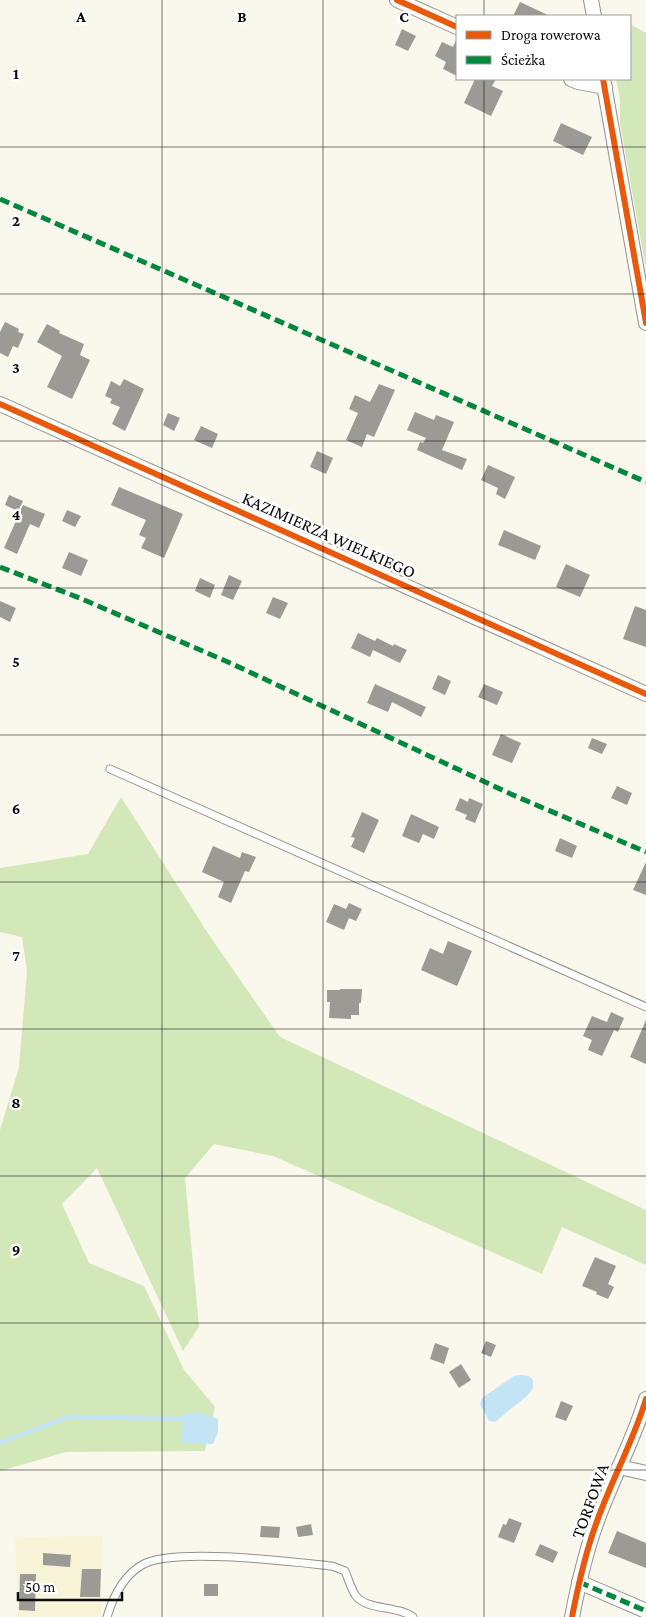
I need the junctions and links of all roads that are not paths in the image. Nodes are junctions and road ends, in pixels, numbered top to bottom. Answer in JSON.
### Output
{"nodes":[{"id":1,"x":397,"y":0,"type":"edge"},
{"id":2,"x":592,"y":0,"type":"edge"},
{"id":3,"x":594,"y":15,"type":"edge"},
{"id":4,"x":456,"y":27,"type":"edge"},
{"id":5,"x":573,"y":80,"type":"edge"},
{"id":6,"x":604,"y":83,"type":"edge"},
{"id":7,"x":646,"y":323,"type":"edge"},
{"id":8,"x":0,"y":404,"type":"edge"},
{"id":9,"x":646,"y":694,"type":"edge"},
{"id":10,"x":110,"y":769,"type":"dead end"},
{"id":11,"x":646,"y":1006,"type":"edge"},
{"id":12,"x":646,"y":1399,"type":"edge"},
{"id":13,"x":619,"y":1467,"type":"junction"},
{"id":14,"x":646,"y":1473,"type":"edge"},
{"id":15,"x":579,"y":1582,"type":"junction"},
{"id":16,"x":646,"y":1610,"type":"edge"},
{"id":17,"x":106,"y":1617,"type":"edge"},
{"id":18,"x":413,"y":1617,"type":"edge"},
{"id":19,"x":572,"y":1617,"type":"edge"}],
"edges":[{"from":1,"to":4,"type":"street"},
{"from":2,"to":3,"type":"street"},
{"from":5,"to":6,"type":"street"},
{"from":6,"to":7,"type":"street"},
{"from":8,"to":9,"type":"street","name":"KAZIMIERZA WIELKIEGO"},
{"from":10,"to":11,"type":"lane"},
{"from":12,"to":13,"type":"street","name":"TORFOWA"},
{"from":13,"to":14,"type":"street"},
{"from":13,"to":15,"type":"street","name":"TORFOWA"},
{"from":15,"to":16,"type":"street"},
{"from":15,"to":19,"type":"street","name":"TORFOWA"},
{"from":17,"to":18,"type":"lane"}]}
